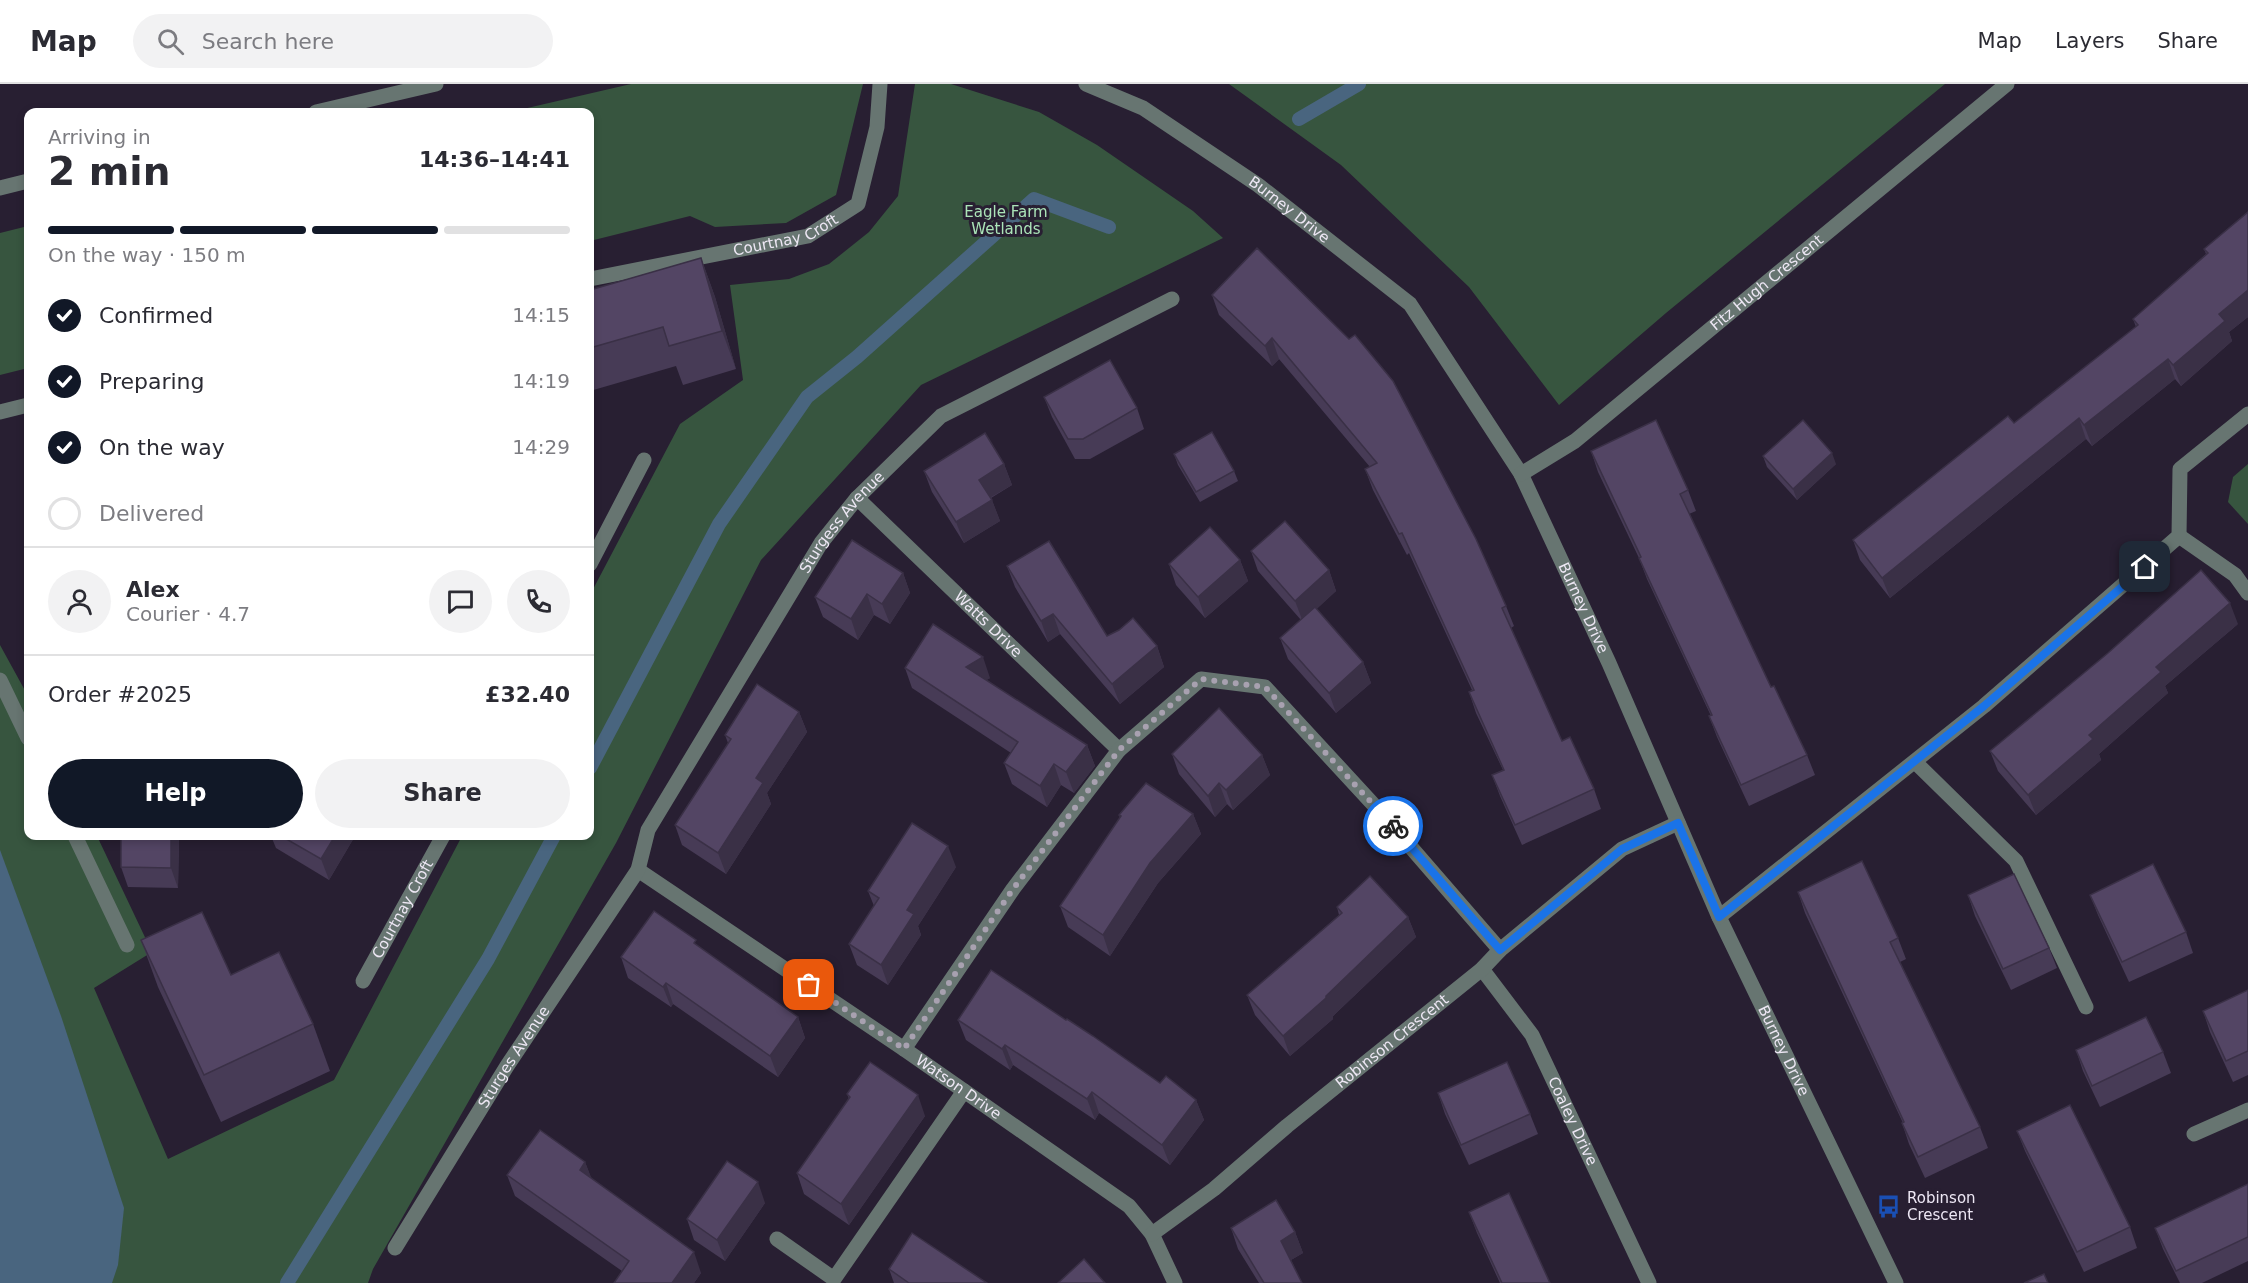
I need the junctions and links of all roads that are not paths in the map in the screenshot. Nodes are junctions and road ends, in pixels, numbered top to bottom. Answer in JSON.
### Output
{"nodes":[{"id":1,"x":436,"y":84,"type":"edge"},
{"id":2,"x":880,"y":84,"type":"edge"},
{"id":3,"x":1086,"y":84,"type":"edge"},
{"id":4,"x":2007,"y":84,"type":"edge"},
{"id":5,"x":333,"y":108,"type":"edge"},
{"id":6,"x":24,"y":183,"type":"edge"},
{"id":7,"x":0,"y":188,"type":"edge"},
{"id":8,"x":594,"y":278,"type":"edge"},
{"id":9,"x":1172,"y":299,"type":"dead end"},
{"id":10,"x":24,"y":406,"type":"edge"},
{"id":11,"x":0,"y":412,"type":"edge"},
{"id":12,"x":2248,"y":414,"type":"edge"},
{"id":13,"x":644,"y":460,"type":"dead end"},
{"id":14,"x":1521,"y":474,"type":"junction"},
{"id":15,"x":857,"y":498,"type":"junction"},
{"id":16,"x":2179,"y":536,"type":"junction"},
{"id":17,"x":594,"y":556,"type":"edge"},
{"id":18,"x":2248,"y":593,"type":"edge"},
{"id":19,"x":0,"y":680,"type":"edge"},
{"id":20,"x":24,"y":730,"type":"edge"},
{"id":21,"x":1119,"y":750,"type":"junction"},
{"id":22,"x":1915,"y":762,"type":"junction"},
{"id":23,"x":1678,"y":823,"type":"junction"},
{"id":24,"x":77,"y":840,"type":"edge"},
{"id":25,"x":441,"y":840,"type":"edge"},
{"id":26,"x":638,"y":870,"type":"junction"},
{"id":27,"x":1719,"y":917,"type":"junction"},
{"id":28,"x":127,"y":945,"type":"dead end"},
{"id":29,"x":1500,"y":950,"type":"junction"},
{"id":30,"x":1482,"y":969,"type":"junction"},
{"id":31,"x":363,"y":981,"type":"dead end"},
{"id":32,"x":2086,"y":1007,"type":"dead end"},
{"id":33,"x":904,"y":1049,"type":"junction"},
{"id":34,"x":964,"y":1091,"type":"junction"},
{"id":35,"x":2248,"y":1110,"type":"edge"},
{"id":36,"x":2194,"y":1134,"type":"dead end"},
{"id":37,"x":1152,"y":1234,"type":"junction"},
{"id":38,"x":777,"y":1239,"type":"dead end"},
{"id":39,"x":395,"y":1248,"type":"dead end"},
{"id":40,"x":1175,"y":1283,"type":"edge"},
{"id":41,"x":1649,"y":1283,"type":"edge"},
{"id":42,"x":1896,"y":1283,"type":"edge"}],
"edges":[{"from":1,"to":5,"type":"street"},
{"from":2,"to":8,"type":"street","name":"Courtnay Croft"},
{"from":3,"to":14,"type":"street","name":"Burney Drive"},
{"from":4,"to":14,"type":"street","name":"Fitz Hugh Crescent"},
{"from":6,"to":7,"type":"street"},
{"from":9,"to":15,"type":"street","name":"Sturgess Avenue"},
{"from":10,"to":11,"type":"street"},
{"from":12,"to":16,"type":"street"},
{"from":13,"to":17,"type":"street"},
{"from":14,"to":23,"type":"street","name":"Burney Drive"},
{"from":15,"to":21,"type":"street","name":"Watts Drive"},
{"from":15,"to":26,"type":"street","name":"Sturgess Avenue"},
{"from":16,"to":18,"type":"street"},
{"from":16,"to":22,"type":"street"},
{"from":19,"to":20,"type":"street"},
{"from":21,"to":29,"type":"street"},
{"from":21,"to":33,"type":"street"},
{"from":22,"to":27,"type":"street"},
{"from":22,"to":32,"type":"street"},
{"from":23,"to":27,"type":"street","name":"Burney Drive"},
{"from":23,"to":29,"type":"street","name":"Robinson Crescent"},
{"from":24,"to":28,"type":"street"},
{"from":25,"to":31,"type":"street","name":"Courtnay Croft"},
{"from":26,"to":33,"type":"street","name":"Watson Drive"},
{"from":26,"to":39,"type":"street","name":"Sturges Avenue"},
{"from":27,"to":42,"type":"street","name":"Burney Drive"},
{"from":29,"to":30,"type":"street","name":"Robinson Crescent"},
{"from":30,"to":37,"type":"street","name":"Robinson Crescent"},
{"from":30,"to":41,"type":"street","name":"Coaley Drive"},
{"from":33,"to":34,"type":"street","name":"Watson Drive"},
{"from":34,"to":37,"type":"street","name":"Watson Drive"},
{"from":34,"to":38,"type":"street"},
{"from":35,"to":36,"type":"street"},
{"from":37,"to":40,"type":"street"}]}
